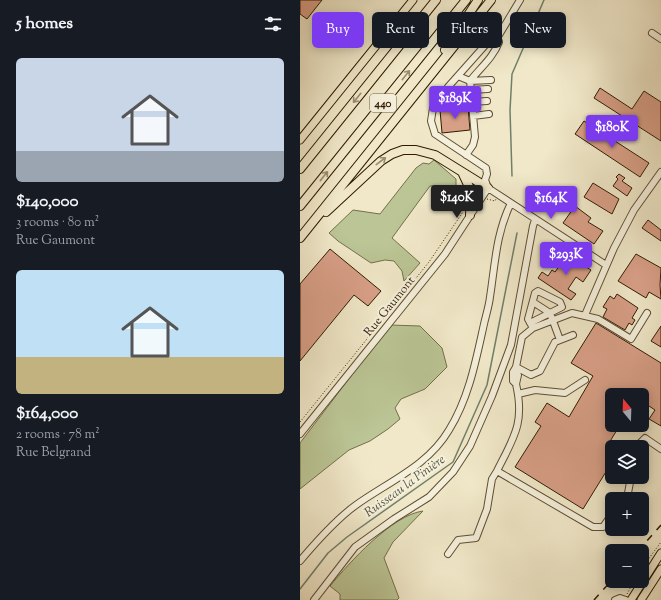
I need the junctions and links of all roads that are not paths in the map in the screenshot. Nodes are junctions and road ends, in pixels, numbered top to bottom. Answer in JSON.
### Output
{"nodes":[{"id":1,"x":413,"y":0,"type":"edge"},
{"id":2,"x":466,"y":0,"type":"edge"},
{"id":3,"x":478,"y":0,"type":"edge"},
{"id":4,"x":491,"y":0,"type":"edge"},
{"id":5,"x":520,"y":0,"type":"edge"},
{"id":6,"x":435,"y":1,"type":"edge"},
{"id":7,"x":502,"y":28,"type":"edge"},
{"id":8,"x":652,"y":33,"type":"dead end"},
{"id":9,"x":661,"y":39,"type":"edge"},
{"id":10,"x":483,"y":48,"type":"edge"},
{"id":11,"x":496,"y":48,"type":"edge"},
{"id":12,"x":458,"y":76,"type":"junction"},
{"id":13,"x":428,"y":78,"type":"junction"},
{"id":14,"x":491,"y":80,"type":"dead end"},
{"id":15,"x":470,"y":81,"type":"junction"},
{"id":16,"x":488,"y":89,"type":"dead end"},
{"id":17,"x":471,"y":90,"type":"junction"},
{"id":18,"x":487,"y":101,"type":"dead end"},
{"id":19,"x":472,"y":102,"type":"junction"},
{"id":20,"x":489,"y":114,"type":"dead end"},
{"id":21,"x":473,"y":116,"type":"junction"},
{"id":22,"x":300,"y":140,"type":"edge"},
{"id":23,"x":466,"y":156,"type":"junction"},
{"id":24,"x":300,"y":169,"type":"edge"},
{"id":25,"x":661,"y":172,"type":"edge"},
{"id":26,"x":462,"y":173,"type":"junction"},
{"id":27,"x":482,"y":181,"type":"junction"},
{"id":28,"x":488,"y":188,"type":"junction"},
{"id":29,"x":511,"y":203,"type":"junction"},
{"id":30,"x":300,"y":206,"type":"edge"},
{"id":31,"x":470,"y":215,"type":"junction"},
{"id":32,"x":535,"y":220,"type":"junction"},
{"id":33,"x":309,"y":227,"type":"junction"},
{"id":34,"x":300,"y":238,"type":"edge"},
{"id":35,"x":606,"y":265,"type":"junction"},
{"id":36,"x":532,"y":302,"type":"junction"},
{"id":37,"x":550,"y":313,"type":"junction"},
{"id":38,"x":647,"y":313,"type":"dead end"},
{"id":39,"x":585,"y":315,"type":"junction"},
{"id":40,"x":552,"y":321,"type":"junction"},
{"id":41,"x":531,"y":325,"type":"junction"},
{"id":42,"x":573,"y":335,"type":"dead end"},
{"id":43,"x":560,"y":340,"type":"junction"},
{"id":44,"x":515,"y":368,"type":"junction"},
{"id":45,"x":585,"y":380,"type":"dead end"},
{"id":46,"x":518,"y":394,"type":"junction"},
{"id":47,"x":300,"y":434,"type":"edge"},
{"id":48,"x":649,"y":441,"type":"edge"},
{"id":49,"x":661,"y":449,"type":"edge"},
{"id":50,"x":497,"y":471,"type":"junction"},
{"id":51,"x":605,"y":524,"type":"edge"},
{"id":52,"x":661,"y":553,"type":"edge"},
{"id":53,"x":448,"y":554,"type":"dead end"},
{"id":54,"x":300,"y":561,"type":"edge"},
{"id":55,"x":661,"y":568,"type":"edge"},
{"id":56,"x":628,"y":599,"type":"edge"},
{"id":57,"x":314,"y":600,"type":"edge"},
{"id":58,"x":615,"y":600,"type":"edge"},
{"id":59,"x":641,"y":600,"type":"edge"}],
"edges":[{"from":1,"to":22,"type":"main road"},
{"from":30,"to":2,"type":"highway","number":"440","one_way":true},
{"from":3,"to":13,"type":"highway"},
{"from":4,"to":13,"type":"highway"},
{"from":5,"to":7,"type":"street"},
{"from":6,"to":24,"type":"highway","number":"440","one_way":true},
{"from":8,"to":9,"type":"street"},
{"from":10,"to":12,"type":"street"},
{"from":11,"to":15,"type":"street"},
{"from":12,"to":15,"type":"street"},
{"from":12,"to":23,"type":"street"},
{"from":13,"to":33,"type":"highway"},
{"from":14,"to":15,"type":"street"},
{"from":15,"to":17,"type":"street"},
{"from":16,"to":17,"type":"street"},
{"from":17,"to":19,"type":"street"},
{"from":18,"to":19,"type":"street"},
{"from":19,"to":21,"type":"street"},
{"from":20,"to":21,"type":"street"},
{"from":21,"to":23,"type":"street"},
{"from":23,"to":27,"type":"street"},
{"from":25,"to":35,"type":"street"},
{"from":26,"to":27,"type":"highway"},
{"from":26,"to":31,"type":"highway"},
{"from":33,"to":26,"type":"highway","one_way":true},
{"from":27,"to":28,"type":"highway"},
{"from":28,"to":29,"type":"street"},
{"from":28,"to":31,"type":"street","name":"Rue Gaumont"},
{"from":29,"to":32,"type":"street"},
{"from":29,"to":54,"type":"street"},
{"from":31,"to":47,"type":"street","name":"Rue Gaumont"},
{"from":32,"to":35,"type":"street"},
{"from":32,"to":57,"type":"street"},
{"from":33,"to":34,"type":"highway"},
{"from":35,"to":39,"type":"street"},
{"from":36,"to":37,"type":"street"},
{"from":36,"to":37,"type":"street"},
{"from":36,"to":41,"type":"street"},
{"from":37,"to":40,"type":"street"},
{"from":37,"to":41,"type":"street"},
{"from":38,"to":39,"type":"street"},
{"from":39,"to":40,"type":"street"},
{"from":40,"to":41,"type":"street"},
{"from":40,"to":43,"type":"street"},
{"from":41,"to":44,"type":"street"},
{"from":42,"to":43,"type":"street"},
{"from":43,"to":44,"type":"street"},
{"from":44,"to":46,"type":"street"},
{"from":45,"to":46,"type":"street"},
{"from":46,"to":50,"type":"street"},
{"from":48,"to":49,"type":"street"},
{"from":50,"to":51,"type":"street"},
{"from":50,"to":53,"type":"street"},
{"from":52,"to":56,"type":"main road"},
{"from":55,"to":59,"type":"main road"},
{"from":56,"to":58,"type":"street"}]}
